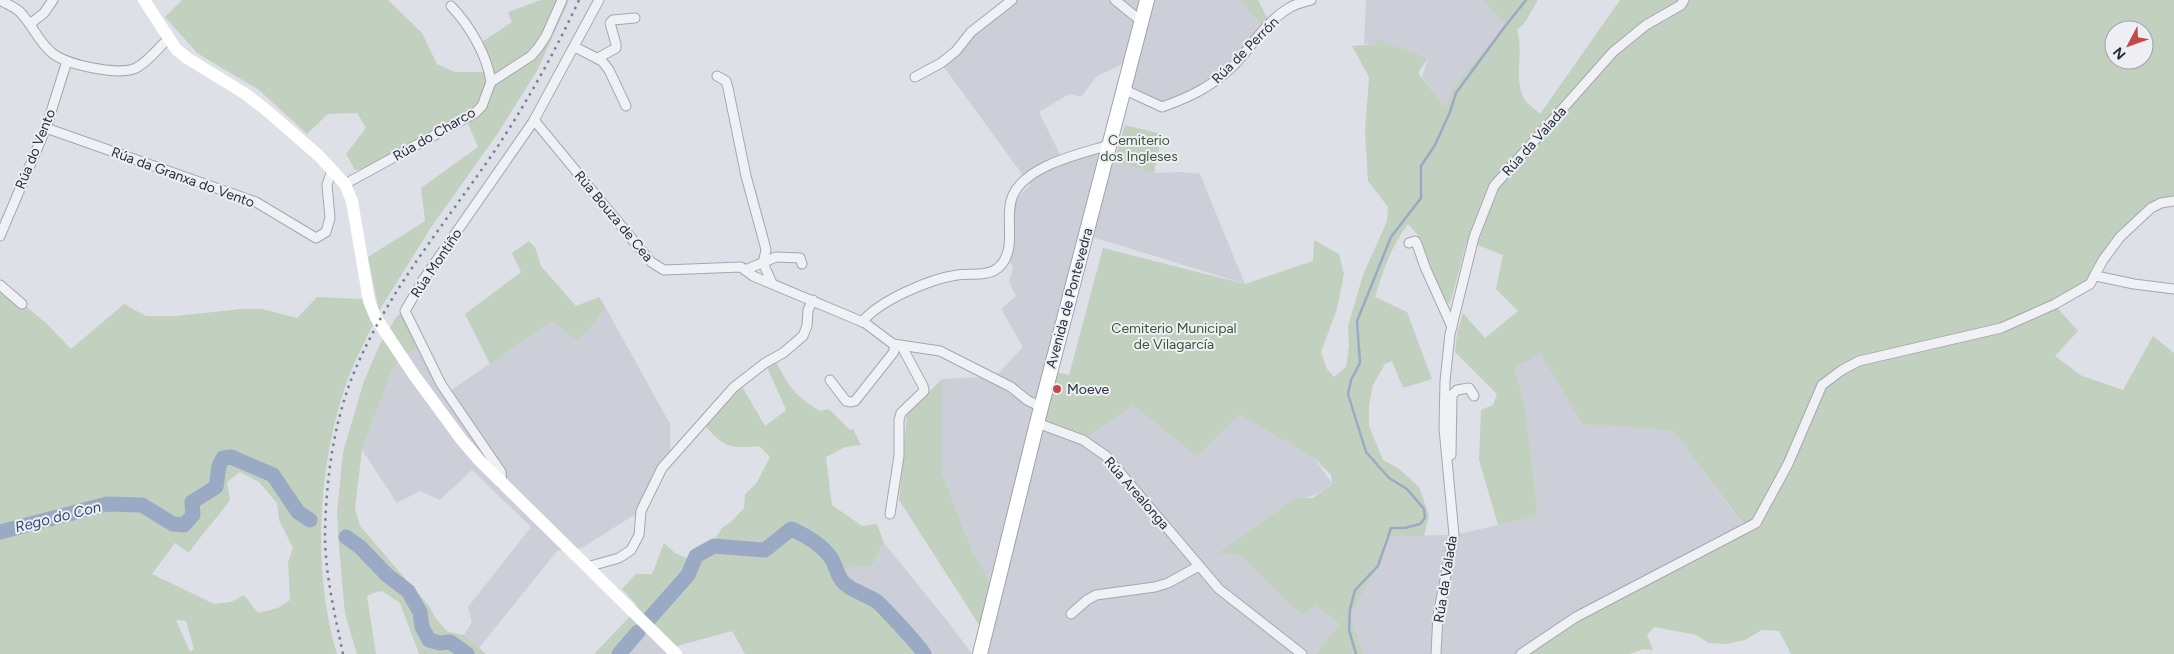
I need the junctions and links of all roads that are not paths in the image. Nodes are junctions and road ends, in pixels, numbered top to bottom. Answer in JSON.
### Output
{"nodes":[{"id":1,"x":0,"y":0,"type":"edge"},
{"id":2,"x":54,"y":0,"type":"edge"},
{"id":3,"x":144,"y":0,"type":"edge"},
{"id":4,"x":562,"y":0,"type":"edge"},
{"id":5,"x":599,"y":0,"type":"edge"},
{"id":6,"x":1012,"y":0,"type":"edge"},
{"id":7,"x":1115,"y":0,"type":"edge"},
{"id":8,"x":1146,"y":0,"type":"edge"},
{"id":9,"x":1311,"y":0,"type":"edge"},
{"id":10,"x":1684,"y":0,"type":"edge"},
{"id":11,"x":451,"y":6,"type":"dead end"},
{"id":12,"x":635,"y":18,"type":"dead end"},
{"id":13,"x":1141,"y":21,"type":"junction"},
{"id":14,"x":30,"y":24,"type":"junction"},
{"id":15,"x":168,"y":39,"type":"junction"},
{"id":16,"x":575,"y":46,"type":"junction"},
{"id":17,"x":598,"y":58,"type":"junction"},
{"id":18,"x":67,"y":62,"type":"junction"},
{"id":19,"x":717,"y":76,"type":"dead end"},
{"id":20,"x":916,"y":77,"type":"dead end"},
{"id":21,"x":491,"y":82,"type":"junction"},
{"id":22,"x":1124,"y":89,"type":"junction"},
{"id":23,"x":626,"y":106,"type":"dead end"},
{"id":24,"x":534,"y":120,"type":"junction"},
{"id":25,"x":46,"y":128,"type":"junction"},
{"id":26,"x":1109,"y":145,"type":"junction"},
{"id":27,"x":332,"y":170,"type":"junction"},
{"id":28,"x":345,"y":184,"type":"junction"},
{"id":29,"x":2174,"y":201,"type":"edge"},
{"id":30,"x":0,"y":236,"type":"edge"},
{"id":31,"x":1409,"y":243,"type":"dead end"},
{"id":32,"x":763,"y":263,"type":"junction"},
{"id":33,"x":802,"y":264,"type":"dead end"},
{"id":34,"x":745,"y":270,"type":"junction"},
{"id":35,"x":2096,"y":276,"type":"junction"},
{"id":36,"x":772,"y":283,"type":"junction"},
{"id":37,"x":0,"y":285,"type":"edge"},
{"id":38,"x":2174,"y":289,"type":"edge"},
{"id":39,"x":813,"y":300,"type":"junction"},
{"id":40,"x":22,"y":304,"type":"dead end"},
{"id":41,"x":862,"y":322,"type":"junction"},
{"id":42,"x":1452,"y":327,"type":"junction"},
{"id":43,"x":897,"y":344,"type":"junction"},
{"id":44,"x":830,"y":380,"type":"dead end"},
{"id":45,"x":1474,"y":396,"type":"dead end"},
{"id":46,"x":1041,"y":407,"type":"junction"},
{"id":47,"x":1037,"y":423,"type":"junction"},
{"id":48,"x":1449,"y":475,"type":"junction"},
{"id":49,"x":502,"y":484,"type":"junction"},
{"id":50,"x":890,"y":514,"type":"dead end"},
{"id":51,"x":1199,"y":566,"type":"junction"},
{"id":52,"x":587,"y":567,"type":"junction"},
{"id":53,"x":1071,"y":614,"type":"dead end"},
{"id":54,"x":676,"y":654,"type":"edge"},
{"id":55,"x":980,"y":654,"type":"edge"},
{"id":56,"x":1302,"y":654,"type":"edge"},
{"id":57,"x":1436,"y":654,"type":"edge"},
{"id":58,"x":1521,"y":654,"type":"edge"}],
"edges":[{"from":1,"to":14,"type":"street"},
{"from":2,"to":14,"type":"street"},
{"from":3,"to":15,"type":"main road"},
{"from":4,"to":21,"type":"street"},
{"from":5,"to":16,"type":"street","name":"Rúa Montiño"},
{"from":6,"to":20,"type":"street"},
{"from":7,"to":13,"type":"street"},
{"from":8,"to":13,"type":"main road","name":"Avenida de Pontevedra"},
{"from":9,"to":22,"type":"street","name":"Rúa de Perrón"},
{"from":10,"to":42,"type":"street","name":"Rúa da Valada"},
{"from":11,"to":21,"type":"street"},
{"from":12,"to":17,"type":"street"},
{"from":13,"to":22,"type":"main road","name":"Avenida de Pontevedra"},
{"from":14,"to":18,"type":"street"},
{"from":15,"to":18,"type":"street"},
{"from":15,"to":27,"type":"main road"},
{"from":16,"to":17,"type":"street"},
{"from":16,"to":24,"type":"street","name":"Rúa Montiño"},
{"from":17,"to":23,"type":"street"},
{"from":18,"to":25,"type":"street","name":"Rúa do Vento"},
{"from":19,"to":32,"type":"street"},
{"from":21,"to":28,"type":"street","name":"Rúa do Charco"},
{"from":22,"to":26,"type":"main road","name":"Avenida de Pontevedra"},
{"from":24,"to":34,"type":"street","name":"Rúa Bouza de Cea"},
{"from":24,"to":49,"type":"street","name":"Rúa Montiño"},
{"from":25,"to":27,"type":"street","name":"Rúa da Granxa do Vento"},
{"from":25,"to":30,"type":"street","name":"Rúa do Vento"},
{"from":26,"to":41,"type":"street"},
{"from":26,"to":46,"type":"main road","name":"Avenida de Pontevedra"},
{"from":27,"to":28,"type":"main road"},
{"from":28,"to":49,"type":"main road"},
{"from":29,"to":35,"type":"street"},
{"from":31,"to":42,"type":"street"},
{"from":32,"to":33,"type":"street","name":"Rúa Bouza de Cea"},
{"from":32,"to":34,"type":"street","name":"Rúa Bouza de Cea"},
{"from":32,"to":36,"type":"street"},
{"from":34,"to":36,"type":"street","name":"Rúa Bouza de Cea"},
{"from":35,"to":38,"type":"street"},
{"from":35,"to":58,"type":"street"},
{"from":36,"to":39,"type":"street","name":"Rúa Bouza de Cea"},
{"from":37,"to":40,"type":"street"},
{"from":39,"to":41,"type":"street","name":"Rúa Bouza de Cea"},
{"from":39,"to":52,"type":"street"},
{"from":41,"to":43,"type":"street","name":"Rúa Bouza de Cea"},
{"from":42,"to":48,"type":"street","name":"Rúa da Valada"},
{"from":43,"to":44,"type":"street"},
{"from":43,"to":46,"type":"street","name":"Rúa Bouza de Cea"},
{"from":43,"to":50,"type":"street"},
{"from":45,"to":48,"type":"street","name":"Rúa da Valada"},
{"from":46,"to":47,"type":"main road","name":"Avenida de Pontevedra"},
{"from":47,"to":51,"type":"street","name":"Rúa Arealonga"},
{"from":47,"to":55,"type":"main road","name":"Avenida de Pontevedra"},
{"from":48,"to":57,"type":"street","name":"Rúa da Valada"},
{"from":49,"to":52,"type":"main road"},
{"from":51,"to":53,"type":"street"},
{"from":51,"to":56,"type":"street","name":"Rúa Arealonga"},
{"from":52,"to":54,"type":"main road"}]}
